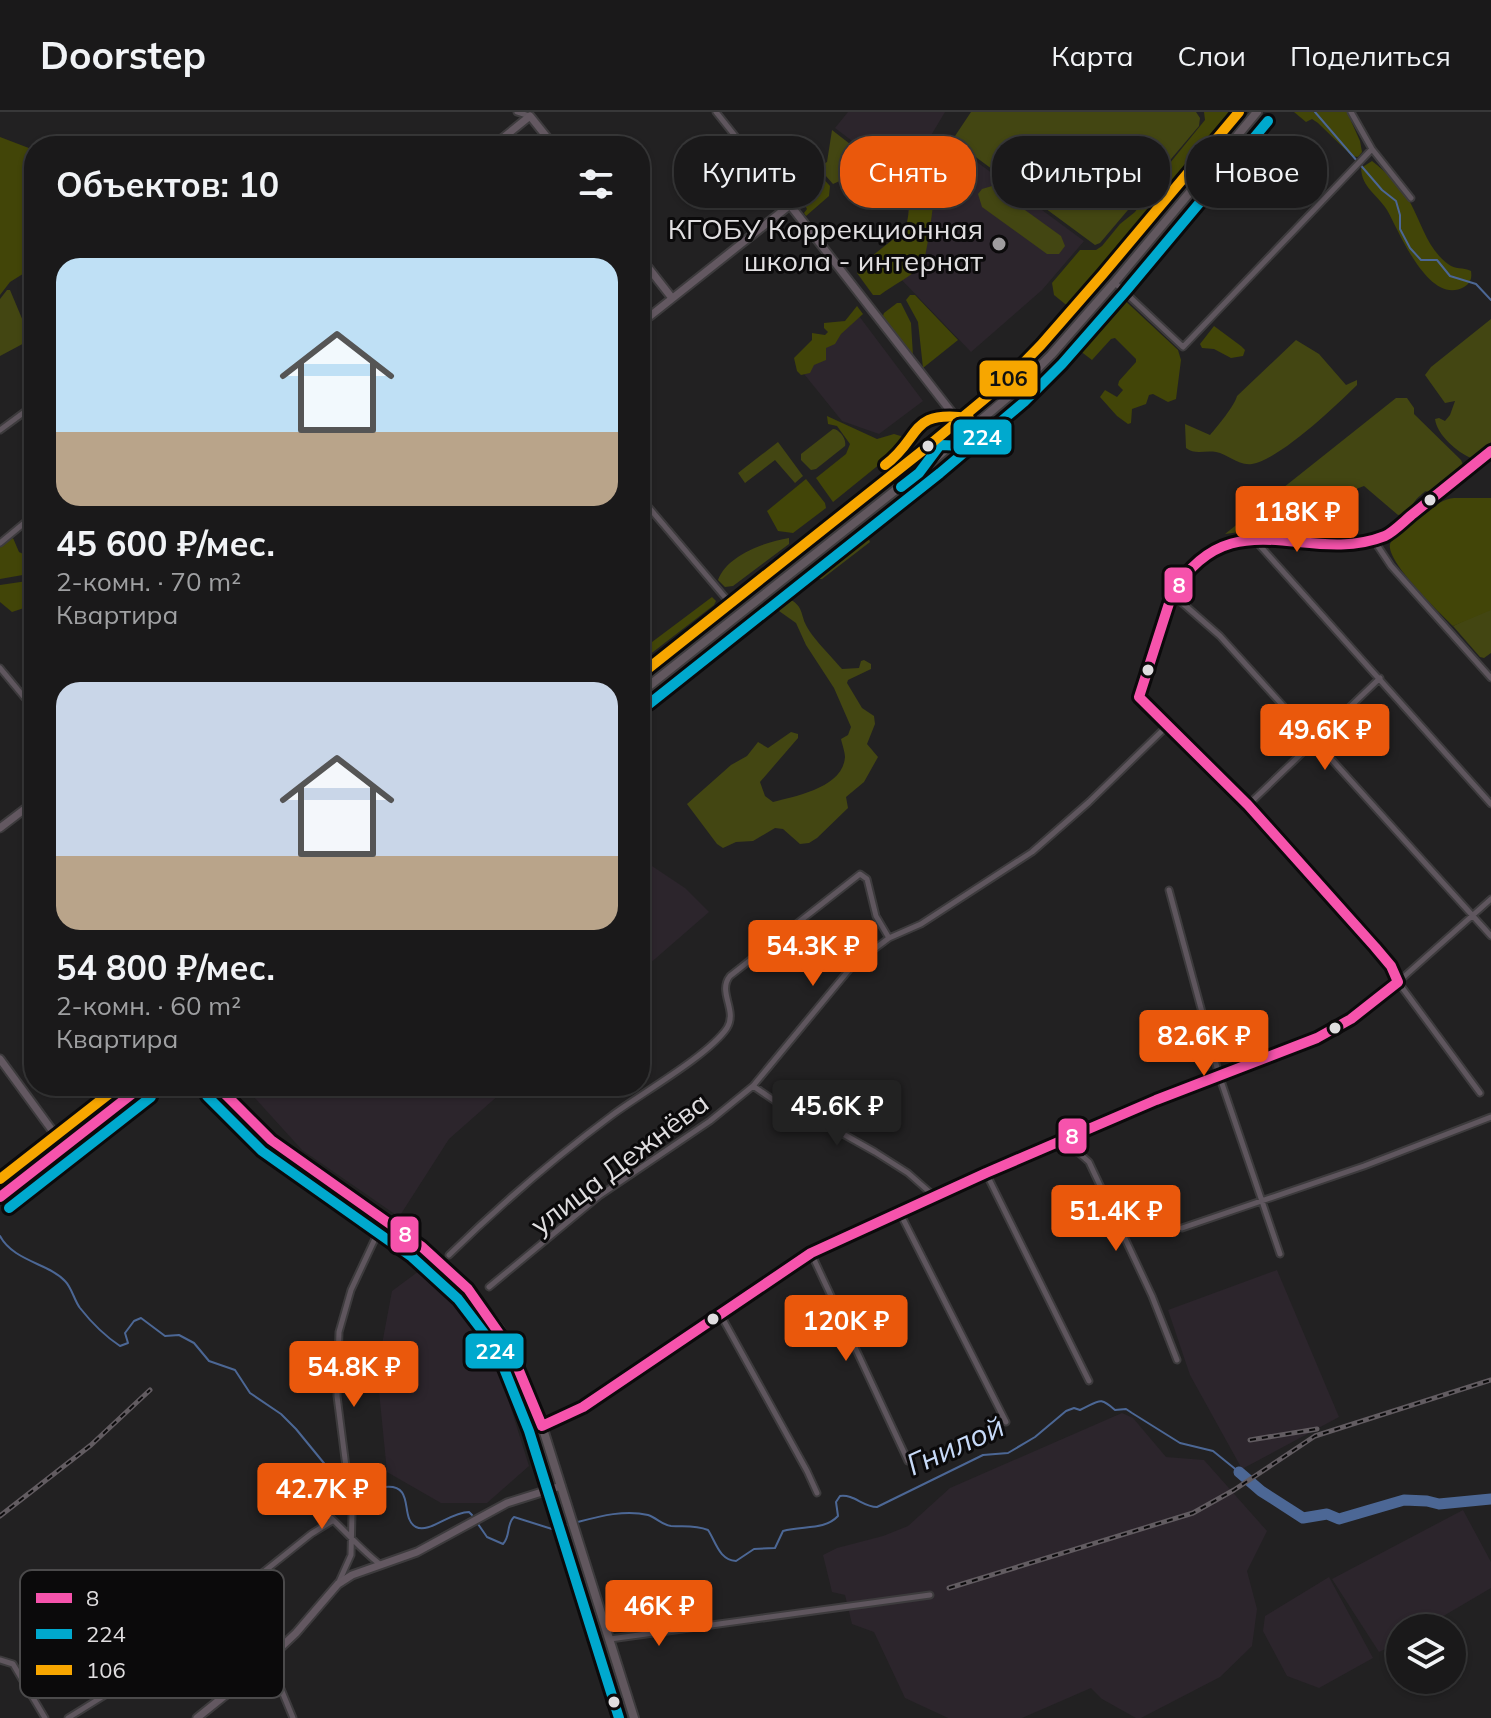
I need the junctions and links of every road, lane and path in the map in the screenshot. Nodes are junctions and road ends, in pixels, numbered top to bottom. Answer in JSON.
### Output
{"nodes":[{"id":1,"x":517,"y":112,"type":"edge"},
{"id":2,"x":716,"y":112,"type":"edge"},
{"id":3,"x":1257,"y":112,"type":"edge"},
{"id":4,"x":1351,"y":112,"type":"edge"},
{"id":5,"x":530,"y":116,"type":"junction"},
{"id":6,"x":505,"y":136,"type":"edge"},
{"id":7,"x":546,"y":136,"type":"edge"},
{"id":8,"x":735,"y":136,"type":"edge"},
{"id":9,"x":1372,"y":149,"type":"junction"},
{"id":10,"x":1411,"y":198,"type":"dead end"},
{"id":11,"x":786,"y":208,"type":"edge"},
{"id":12,"x":792,"y":208,"type":"edge"},
{"id":13,"x":650,"y":270,"type":"edge"},
{"id":14,"x":1114,"y":283,"type":"junction"},
{"id":15,"x":672,"y":298,"type":"junction"},
{"id":16,"x":650,"y":316,"type":"edge"},
{"id":17,"x":24,"y":412,"type":"edge"},
{"id":18,"x":0,"y":430,"type":"edge"},
{"id":19,"x":967,"y":432,"type":"junction"},
{"id":20,"x":1491,"y":451,"type":"edge"},
{"id":21,"x":650,"y":509,"type":"edge"},
{"id":22,"x":24,"y":523,"type":"edge"},
{"id":23,"x":1253,"y":538,"type":"junction"},
{"id":24,"x":1373,"y":539,"type":"junction"},
{"id":25,"x":0,"y":543,"type":"edge"},
{"id":26,"x":1172,"y":594,"type":"junction"},
{"id":27,"x":729,"y":603,"type":"junction"},
{"id":28,"x":650,"y":669,"type":"edge"},
{"id":29,"x":1,"y":670,"type":"edge"},
{"id":30,"x":1380,"y":678,"type":"junction"},
{"id":31,"x":1491,"y":678,"type":"edge"},
{"id":32,"x":650,"y":685,"type":"edge"},
{"id":33,"x":24,"y":697,"type":"edge"},
{"id":34,"x":1166,"y":727,"type":"junction"},
{"id":35,"x":1315,"y":740,"type":"junction"},
{"id":36,"x":1491,"y":804,"type":"edge"},
{"id":37,"x":1248,"y":805,"type":"junction"},
{"id":38,"x":24,"y":810,"type":"edge"},
{"id":39,"x":0,"y":828,"type":"edge"},
{"id":40,"x":1169,"y":890,"type":"dead end"},
{"id":41,"x":1491,"y":899,"type":"edge"},
{"id":42,"x":1473,"y":915,"type":"junction"},
{"id":43,"x":1491,"y":936,"type":"edge"},
{"id":44,"x":889,"y":938,"type":"junction"},
{"id":45,"x":1398,"y":982,"type":"junction"},
{"id":46,"x":0,"y":1059,"type":"edge"},
{"id":47,"x":1219,"y":1075,"type":"junction"},
{"id":48,"x":753,"y":1086,"type":"junction"},
{"id":49,"x":650,"y":1090,"type":"edge"},
{"id":50,"x":24,"y":1092,"type":"edge"},
{"id":51,"x":1480,"y":1093,"type":"dead end"},
{"id":52,"x":27,"y":1096,"type":"edge"},
{"id":53,"x":108,"y":1096,"type":"edge"},
{"id":54,"x":130,"y":1096,"type":"edge"},
{"id":55,"x":227,"y":1096,"type":"edge"},
{"id":56,"x":641,"y":1096,"type":"edge"},
{"id":57,"x":1491,"y":1117,"type":"edge"},
{"id":58,"x":57,"y":1137,"type":"junction"},
{"id":59,"x":1055,"y":1143,"type":"junction"},
{"id":60,"x":66,"y":1147,"type":"junction"},
{"id":61,"x":986,"y":1173,"type":"junction"},
{"id":62,"x":0,"y":1181,"type":"edge"},
{"id":63,"x":934,"y":1196,"type":"junction"},
{"id":64,"x":0,"y":1197,"type":"edge"},
{"id":65,"x":1262,"y":1201,"type":"junction"},
{"id":66,"x":899,"y":1212,"type":"junction"},
{"id":67,"x":381,"y":1226,"type":"dead end"},
{"id":68,"x":1182,"y":1228,"type":"dead end"},
{"id":69,"x":811,"y":1253,"type":"junction"},
{"id":70,"x":1280,"y":1254,"type":"dead end"},
{"id":71,"x":449,"y":1255,"type":"dead end"},
{"id":72,"x":489,"y":1287,"type":"dead end"},
{"id":73,"x":719,"y":1312,"type":"junction"},
{"id":74,"x":1177,"y":1360,"type":"dead end"},
{"id":75,"x":1089,"y":1381,"type":"dead end"},
{"id":76,"x":1006,"y":1422,"type":"dead end"},
{"id":77,"x":542,"y":1426,"type":"junction"},
{"id":78,"x":908,"y":1461,"type":"dead end"},
{"id":79,"x":561,"y":1486,"type":"junction"},
{"id":80,"x":294,"y":1493,"type":"dead end"},
{"id":81,"x":817,"y":1493,"type":"dead end"},
{"id":82,"x":332,"y":1521,"type":"junction"},
{"id":83,"x":352,"y":1541,"type":"junction"},
{"id":84,"x":381,"y":1565,"type":"junction"},
{"id":85,"x":266,"y":1570,"type":"edge"},
{"id":86,"x":338,"y":1584,"type":"junction"},
{"id":87,"x":930,"y":1595,"type":"dead end"},
{"id":88,"x":610,"y":1639,"type":"junction"},
{"id":89,"x":284,"y":1644,"type":"edge"},
{"id":90,"x":0,"y":1660,"type":"edge"},
{"id":91,"x":20,"y":1676,"type":"edge"},
{"id":92,"x":284,"y":1696,"type":"edge"},
{"id":93,"x":33,"y":1698,"type":"edge"},
{"id":94,"x":100,"y":1698,"type":"edge"},
{"id":95,"x":222,"y":1698,"type":"edge"},
{"id":96,"x":45,"y":1718,"type":"edge"},
{"id":97,"x":68,"y":1718,"type":"edge"},
{"id":98,"x":198,"y":1718,"type":"edge"},
{"id":99,"x":293,"y":1718,"type":"edge"},
{"id":100,"x":634,"y":1718,"type":"edge"}],
"edges":[{"from":1,"to":5,"type":"street"},
{"from":2,"to":8,"type":"street"},
{"from":3,"to":14,"type":"main road"},
{"from":4,"to":9,"type":"street"},
{"from":5,"to":6,"type":"main road"},
{"from":5,"to":7,"type":"main road"},
{"from":9,"to":10,"type":"street"},
{"from":9,"to":14,"type":"street"},
{"from":11,"to":15,"type":"main road"},
{"from":12,"to":19,"type":"main road"},
{"from":13,"to":15,"type":"main road"},
{"from":14,"to":19,"type":"main road"},
{"from":15,"to":16,"type":"main road"},
{"from":17,"to":18,"type":"street"},
{"from":19,"to":27,"type":"main road"},
{"from":19,"to":32,"type":"main road"},
{"from":20,"to":24,"type":"main road"},
{"from":21,"to":27,"type":"street"},
{"from":22,"to":25,"type":"street"},
{"from":23,"to":24,"type":"main road"},
{"from":23,"to":26,"type":"main road"},
{"from":23,"to":30,"type":"street"},
{"from":24,"to":31,"type":"street"},
{"from":26,"to":34,"type":"main road"},
{"from":26,"to":35,"type":"street"},
{"from":27,"to":28,"type":"main road"},
{"from":29,"to":33,"type":"street"},
{"from":30,"to":35,"type":"street"},
{"from":30,"to":36,"type":"street"},
{"from":34,"to":37,"type":"main road"},
{"from":34,"to":44,"type":"street","name":"улица Дежнёва"},
{"from":35,"to":37,"type":"street"},
{"from":35,"to":42,"type":"street"},
{"from":37,"to":45,"type":"main road"},
{"from":38,"to":39,"type":"main road"},
{"from":40,"to":47,"type":"street"},
{"from":41,"to":42,"type":"street"},
{"from":42,"to":43,"type":"street"},
{"from":42,"to":45,"type":"street"},
{"from":44,"to":48,"type":"street","name":"улица Дежнёва"},
{"from":44,"to":49,"type":"street"},
{"from":45,"to":47,"type":"main road"},
{"from":45,"to":51,"type":"street"},
{"from":46,"to":50,"type":"main road"},
{"from":47,"to":59,"type":"main road"},
{"from":47,"to":65,"type":"street"},
{"from":48,"to":63,"type":"street"},
{"from":48,"to":72,"type":"street","name":"улица Дежнёва"},
{"from":52,"to":58,"type":"main road"},
{"from":53,"to":58,"type":"main road"},
{"from":54,"to":60,"type":"main road"},
{"from":55,"to":77,"type":"main road"},
{"from":56,"to":71,"type":"street"},
{"from":57,"to":65,"type":"street"},
{"from":58,"to":60,"type":"main road"},
{"from":58,"to":62,"type":"main road"},
{"from":59,"to":61,"type":"main road"},
{"from":59,"to":74,"type":"street"},
{"from":60,"to":64,"type":"main road"},
{"from":61,"to":63,"type":"main road"},
{"from":61,"to":75,"type":"street"},
{"from":63,"to":66,"type":"main road"},
{"from":65,"to":68,"type":"street"},
{"from":65,"to":70,"type":"street"},
{"from":66,"to":69,"type":"main road"},
{"from":66,"to":76,"type":"street"},
{"from":67,"to":83,"type":"street"},
{"from":69,"to":73,"type":"main road"},
{"from":69,"to":78,"type":"street"},
{"from":73,"to":77,"type":"main road"},
{"from":73,"to":81,"type":"street"},
{"from":77,"to":79,"type":"main road"},
{"from":79,"to":84,"type":"main road"},
{"from":79,"to":88,"type":"main road"},
{"from":80,"to":82,"type":"street"},
{"from":82,"to":83,"type":"street"},
{"from":82,"to":85,"type":"street"},
{"from":83,"to":84,"type":"street"},
{"from":83,"to":86,"type":"street"},
{"from":84,"to":86,"type":"main road"},
{"from":86,"to":89,"type":"main road"},
{"from":87,"to":88,"type":"street"},
{"from":88,"to":100,"type":"main road"},
{"from":90,"to":91,"type":"street"},
{"from":92,"to":99,"type":"street"},
{"from":93,"to":96,"type":"street"},
{"from":94,"to":97,"type":"street"},
{"from":95,"to":98,"type":"main road"}]}
